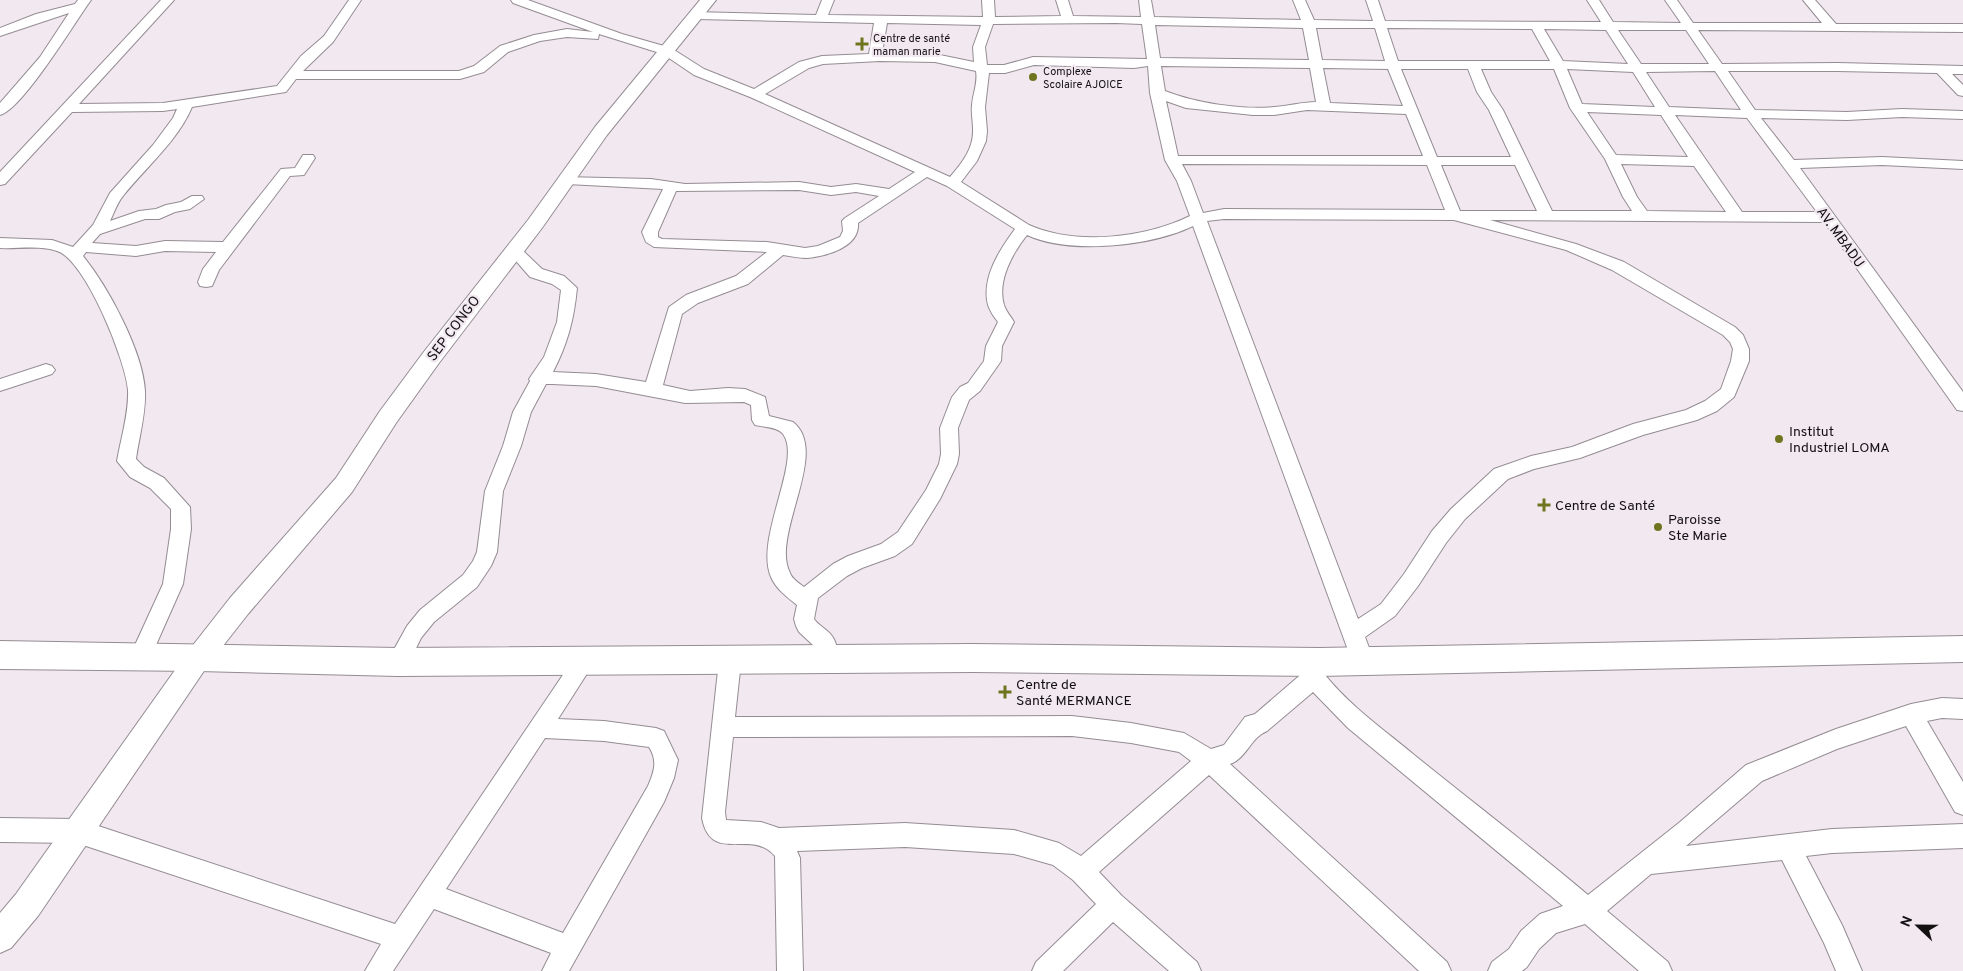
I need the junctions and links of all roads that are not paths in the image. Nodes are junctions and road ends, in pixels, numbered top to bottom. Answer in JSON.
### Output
{"nodes":[{"id":1,"x":168,"y":0,"type":"edge"},
{"id":2,"x":355,"y":0,"type":"edge"},
{"id":3,"x":517,"y":0,"type":"edge"},
{"id":4,"x":828,"y":0,"type":"edge"},
{"id":5,"x":988,"y":0,"type":"edge"},
{"id":6,"x":1062,"y":0,"type":"edge"},
{"id":7,"x":1145,"y":0,"type":"edge"},
{"id":8,"x":1299,"y":0,"type":"edge"},
{"id":9,"x":1372,"y":0,"type":"edge"},
{"id":10,"x":1594,"y":0,"type":"edge"},
{"id":11,"x":1671,"y":0,"type":"edge"},
{"id":12,"x":1809,"y":0,"type":"edge"},
{"id":13,"x":81,"y":4,"type":"edge"},
{"id":14,"x":702,"y":8,"type":"edge"},
{"id":15,"x":821,"y":18,"type":"junction"},
{"id":16,"x":880,"y":20,"type":"junction"},
{"id":17,"x":1068,"y":20,"type":"junction"},
{"id":18,"x":989,"y":21,"type":"junction"},
{"id":19,"x":1148,"y":21,"type":"junction"},
{"id":20,"x":1309,"y":24,"type":"junction"},
{"id":21,"x":1381,"y":24,"type":"junction"},
{"id":22,"x":1536,"y":26,"type":"junction"},
{"id":23,"x":1611,"y":26,"type":"junction"},
{"id":24,"x":1690,"y":26,"type":"junction"},
{"id":25,"x":1830,"y":27,"type":"junction"},
{"id":26,"x":1963,"y":28,"type":"edge"},
{"id":27,"x":0,"y":32,"type":"edge"},
{"id":28,"x":618,"y":37,"type":"junction"},
{"id":29,"x":667,"y":51,"type":"junction"},
{"id":30,"x":875,"y":59,"type":"junction"},
{"id":31,"x":1154,"y":62,"type":"junction"},
{"id":32,"x":1316,"y":64,"type":"junction"},
{"id":33,"x":1393,"y":65,"type":"junction"},
{"id":34,"x":1473,"y":65,"type":"junction"},
{"id":35,"x":1559,"y":65,"type":"junction"},
{"id":36,"x":1720,"y":67,"type":"junction"},
{"id":37,"x":1638,"y":68,"type":"junction"},
{"id":38,"x":981,"y":69,"type":"junction"},
{"id":39,"x":1940,"y":70,"type":"junction"},
{"id":40,"x":1963,"y":70,"type":"edge"},
{"id":41,"x":294,"y":75,"type":"junction"},
{"id":42,"x":1963,"y":92,"type":"edge"},
{"id":43,"x":1157,"y":93,"type":"junction"},
{"id":44,"x":755,"y":94,"type":"junction"},
{"id":45,"x":3,"y":104,"type":"edge"},
{"id":46,"x":186,"y":104,"type":"junction"},
{"id":47,"x":1324,"y":107,"type":"junction"},
{"id":48,"x":66,"y":108,"type":"junction"},
{"id":49,"x":1577,"y":108,"type":"junction"},
{"id":50,"x":1411,"y":110,"type":"junction"},
{"id":51,"x":1667,"y":111,"type":"junction"},
{"id":52,"x":1751,"y":114,"type":"junction"},
{"id":53,"x":1963,"y":115,"type":"edge"},
{"id":54,"x":308,"y":158,"type":"dead end"},
{"id":55,"x":1612,"y":159,"type":"junction"},
{"id":56,"x":1172,"y":160,"type":"junction"},
{"id":57,"x":1430,"y":160,"type":"junction"},
{"id":58,"x":1520,"y":161,"type":"junction"},
{"id":59,"x":1698,"y":162,"type":"junction"},
{"id":60,"x":1790,"y":164,"type":"junction"},
{"id":61,"x":1963,"y":164,"type":"edge"},
{"id":62,"x":924,"y":172,"type":"junction"},
{"id":63,"x":567,"y":180,"type":"junction"},
{"id":64,"x":0,"y":181,"type":"edge"},
{"id":65,"x":952,"y":183,"type":"junction"},
{"id":66,"x":671,"y":187,"type":"junction"},
{"id":67,"x":891,"y":194,"type":"junction"},
{"id":68,"x":197,"y":199,"type":"dead end"},
{"id":69,"x":1454,"y":215,"type":"junction"},
{"id":70,"x":1547,"y":216,"type":"junction"},
{"id":71,"x":1737,"y":216,"type":"junction"},
{"id":72,"x":1643,"y":217,"type":"junction"},
{"id":73,"x":1826,"y":217,"type":"junction"},
{"id":74,"x":1198,"y":218,"type":"junction"},
{"id":75,"x":1024,"y":228,"type":"junction"},
{"id":76,"x":95,"y":231,"type":"junction"},
{"id":77,"x":0,"y":243,"type":"edge"},
{"id":78,"x":227,"y":246,"type":"junction"},
{"id":79,"x":514,"y":250,"type":"junction"},
{"id":80,"x":779,"y":250,"type":"junction"},
{"id":81,"x":78,"y":252,"type":"junction"},
{"id":82,"x":206,"y":282,"type":"dead end"},
{"id":83,"x":46,"y":370,"type":"dead end"},
{"id":84,"x":538,"y":379,"type":"junction"},
{"id":85,"x":0,"y":385,"type":"edge"},
{"id":86,"x":653,"y":389,"type":"junction"},
{"id":87,"x":1963,"y":406,"type":"edge"},
{"id":88,"x":807,"y":602,"type":"junction"},
{"id":89,"x":1358,"y":647,"type":"junction"},
{"id":90,"x":1963,"y":649,"type":"edge"},
{"id":91,"x":0,"y":655,"type":"edge"},
{"id":92,"x":141,"y":656,"type":"junction"},
{"id":93,"x":199,"y":657,"type":"junction"},
{"id":94,"x":828,"y":660,"type":"junction"},
{"id":95,"x":584,"y":661,"type":"junction"},
{"id":96,"x":730,"y":661,"type":"junction"},
{"id":97,"x":398,"y":662,"type":"junction"},
{"id":98,"x":1316,"y":669,"type":"junction"},
{"id":99,"x":1963,"y":709,"type":"edge"},
{"id":100,"x":1911,"y":714,"type":"junction"},
{"id":101,"x":722,"y":727,"type":"junction"},
{"id":102,"x":540,"y":728,"type":"junction"},
{"id":103,"x":1209,"y":760,"type":"junction"},
{"id":104,"x":1963,"y":804,"type":"edge"},
{"id":105,"x":0,"y":830,"type":"edge"},
{"id":106,"x":77,"y":831,"type":"junction"},
{"id":107,"x":1963,"y":836,"type":"edge"},
{"id":108,"x":778,"y":840,"type":"junction"},
{"id":109,"x":1788,"y":847,"type":"junction"},
{"id":110,"x":1646,"y":862,"type":"junction"},
{"id":111,"x":1082,"y":871,"type":"junction"},
{"id":112,"x":429,"y":895,"type":"junction"},
{"id":113,"x":1113,"y":905,"type":"junction"},
{"id":114,"x":1587,"y":911,"type":"junction"},
{"id":115,"x":0,"y":937,"type":"edge"},
{"id":116,"x":400,"y":938,"type":"junction"},
{"id":117,"x":568,"y":947,"type":"junction"},
{"id":118,"x":378,"y":971,"type":"edge"},
{"id":119,"x":555,"y":971,"type":"edge"},
{"id":120,"x":790,"y":971,"type":"edge"},
{"id":121,"x":1045,"y":971,"type":"edge"},
{"id":122,"x":1188,"y":971,"type":"edge"},
{"id":123,"x":1438,"y":971,"type":"edge"},
{"id":124,"x":1501,"y":971,"type":"edge"},
{"id":125,"x":1660,"y":971,"type":"edge"},
{"id":126,"x":1849,"y":971,"type":"edge"}],
"edges":[{"from":1,"to":48,"type":"street"},
{"from":2,"to":41,"type":"street"},
{"from":3,"to":28,"type":"street"},
{"from":4,"to":15,"type":"street"},
{"from":5,"to":18,"type":"street"},
{"from":6,"to":17,"type":"street"},
{"from":7,"to":19,"type":"street"},
{"from":8,"to":20,"type":"street"},
{"from":9,"to":21,"type":"street"},
{"from":10,"to":23,"type":"street"},
{"from":11,"to":24,"type":"street","name":"AV. MBADU"},
{"from":12,"to":25,"type":"street"},
{"from":13,"to":27,"type":"street"},
{"from":13,"to":45,"type":"street"},
{"from":14,"to":15,"type":"street"},
{"from":14,"to":29,"type":"street","name":"SEP CONGO"},
{"from":15,"to":16,"type":"street"},
{"from":16,"to":18,"type":"street"},
{"from":16,"to":30,"type":"street"},
{"from":17,"to":18,"type":"street"},
{"from":17,"to":19,"type":"street"},
{"from":18,"to":38,"type":"street"},
{"from":19,"to":20,"type":"street"},
{"from":19,"to":31,"type":"street"},
{"from":20,"to":21,"type":"street"},
{"from":20,"to":32,"type":"street"},
{"from":21,"to":22,"type":"street"},
{"from":21,"to":33,"type":"street"},
{"from":22,"to":23,"type":"street"},
{"from":22,"to":35,"type":"street"},
{"from":23,"to":24,"type":"street"},
{"from":23,"to":37,"type":"street"},
{"from":24,"to":25,"type":"street"},
{"from":24,"to":36,"type":"street","name":"AV. MBADU"},
{"from":25,"to":26,"type":"street"},
{"from":28,"to":29,"type":"street"},
{"from":28,"to":41,"type":"street"},
{"from":29,"to":44,"type":"street"},
{"from":29,"to":63,"type":"street","name":"SEP CONGO"},
{"from":30,"to":38,"type":"street"},
{"from":30,"to":44,"type":"street"},
{"from":31,"to":32,"type":"street"},
{"from":31,"to":38,"type":"street"},
{"from":31,"to":43,"type":"street"},
{"from":32,"to":33,"type":"street"},
{"from":32,"to":47,"type":"street"},
{"from":33,"to":34,"type":"street"},
{"from":33,"to":50,"type":"street"},
{"from":34,"to":35,"type":"street"},
{"from":34,"to":58,"type":"street"},
{"from":35,"to":37,"type":"street"},
{"from":35,"to":49,"type":"street"},
{"from":36,"to":37,"type":"street"},
{"from":36,"to":39,"type":"street"},
{"from":36,"to":52,"type":"street","name":"AV. MBADU"},
{"from":37,"to":51,"type":"street"},
{"from":38,"to":65,"type":"street"},
{"from":39,"to":40,"type":"street"},
{"from":39,"to":42,"type":"street"},
{"from":41,"to":46,"type":"street"},
{"from":43,"to":47,"type":"street"},
{"from":43,"to":56,"type":"street"},
{"from":44,"to":62,"type":"street"},
{"from":46,"to":48,"type":"street"},
{"from":46,"to":76,"type":"street"},
{"from":47,"to":50,"type":"street"},
{"from":48,"to":64,"type":"street"},
{"from":49,"to":51,"type":"street"},
{"from":49,"to":55,"type":"street"},
{"from":50,"to":57,"type":"street"},
{"from":51,"to":52,"type":"street"},
{"from":51,"to":59,"type":"street"},
{"from":52,"to":53,"type":"street"},
{"from":52,"to":60,"type":"street","name":"AV. MBADU"},
{"from":54,"to":78,"type":"street"},
{"from":55,"to":59,"type":"street"},
{"from":55,"to":72,"type":"street"},
{"from":56,"to":57,"type":"street"},
{"from":56,"to":74,"type":"street"},
{"from":57,"to":58,"type":"street"},
{"from":57,"to":69,"type":"street"},
{"from":58,"to":70,"type":"street"},
{"from":59,"to":71,"type":"street"},
{"from":60,"to":61,"type":"street"},
{"from":60,"to":73,"type":"street","name":"AV. MBADU"},
{"from":62,"to":65,"type":"street"},
{"from":62,"to":67,"type":"street"},
{"from":63,"to":66,"type":"street"},
{"from":63,"to":79,"type":"street","name":"SEP CONGO"},
{"from":65,"to":75,"type":"street"},
{"from":66,"to":67,"type":"street"},
{"from":66,"to":80,"type":"street"},
{"from":67,"to":80,"type":"street"},
{"from":68,"to":76,"type":"street"},
{"from":69,"to":70,"type":"street"},
{"from":69,"to":74,"type":"street"},
{"from":69,"to":89,"type":"street"},
{"from":70,"to":72,"type":"street"},
{"from":71,"to":72,"type":"street"},
{"from":71,"to":73,"type":"street"},
{"from":73,"to":87,"type":"street","name":"AV. MBADU"},
{"from":74,"to":75,"type":"street"},
{"from":74,"to":89,"type":"street"},
{"from":75,"to":88,"type":"street"},
{"from":76,"to":81,"type":"street"},
{"from":77,"to":81,"type":"street"},
{"from":78,"to":81,"type":"street"},
{"from":78,"to":82,"type":"street"},
{"from":79,"to":84,"type":"street"},
{"from":79,"to":93,"type":"street","name":"SEP CONGO"},
{"from":80,"to":86,"type":"street"},
{"from":81,"to":92,"type":"street"},
{"from":83,"to":85,"type":"street"},
{"from":84,"to":86,"type":"street"},
{"from":84,"to":97,"type":"street"},
{"from":86,"to":88,"type":"street"},
{"from":88,"to":94,"type":"street"},
{"from":89,"to":90,"type":"main road"},
{"from":89,"to":98,"type":"main road"},
{"from":91,"to":92,"type":"main road"},
{"from":92,"to":93,"type":"main road"},
{"from":93,"to":97,"type":"main road"},
{"from":93,"to":106,"type":"street","name":"SEP CONGO"},
{"from":94,"to":96,"type":"main road"},
{"from":94,"to":98,"type":"main road"},
{"from":95,"to":96,"type":"main road"},
{"from":95,"to":97,"type":"main road"},
{"from":95,"to":102,"type":"street"},
{"from":96,"to":101,"type":"street"},
{"from":98,"to":103,"type":"street"},
{"from":98,"to":114,"type":"street"},
{"from":99,"to":100,"type":"street"},
{"from":100,"to":104,"type":"street"},
{"from":100,"to":110,"type":"street"},
{"from":101,"to":103,"type":"street"},
{"from":101,"to":108,"type":"street"},
{"from":102,"to":112,"type":"street"},
{"from":102,"to":117,"type":"street"},
{"from":103,"to":111,"type":"street"},
{"from":103,"to":123,"type":"street"},
{"from":105,"to":106,"type":"street"},
{"from":106,"to":115,"type":"street","name":"SEP CONGO"},
{"from":106,"to":116,"type":"street"},
{"from":107,"to":109,"type":"street"},
{"from":108,"to":111,"type":"street"},
{"from":108,"to":120,"type":"street"},
{"from":109,"to":110,"type":"street"},
{"from":109,"to":126,"type":"street"},
{"from":110,"to":114,"type":"street"},
{"from":111,"to":113,"type":"street"},
{"from":112,"to":116,"type":"street"},
{"from":112,"to":117,"type":"street"},
{"from":113,"to":121,"type":"street"},
{"from":113,"to":122,"type":"street"},
{"from":114,"to":124,"type":"street"},
{"from":114,"to":125,"type":"street"},
{"from":116,"to":118,"type":"street"},
{"from":117,"to":119,"type":"street"}]}
